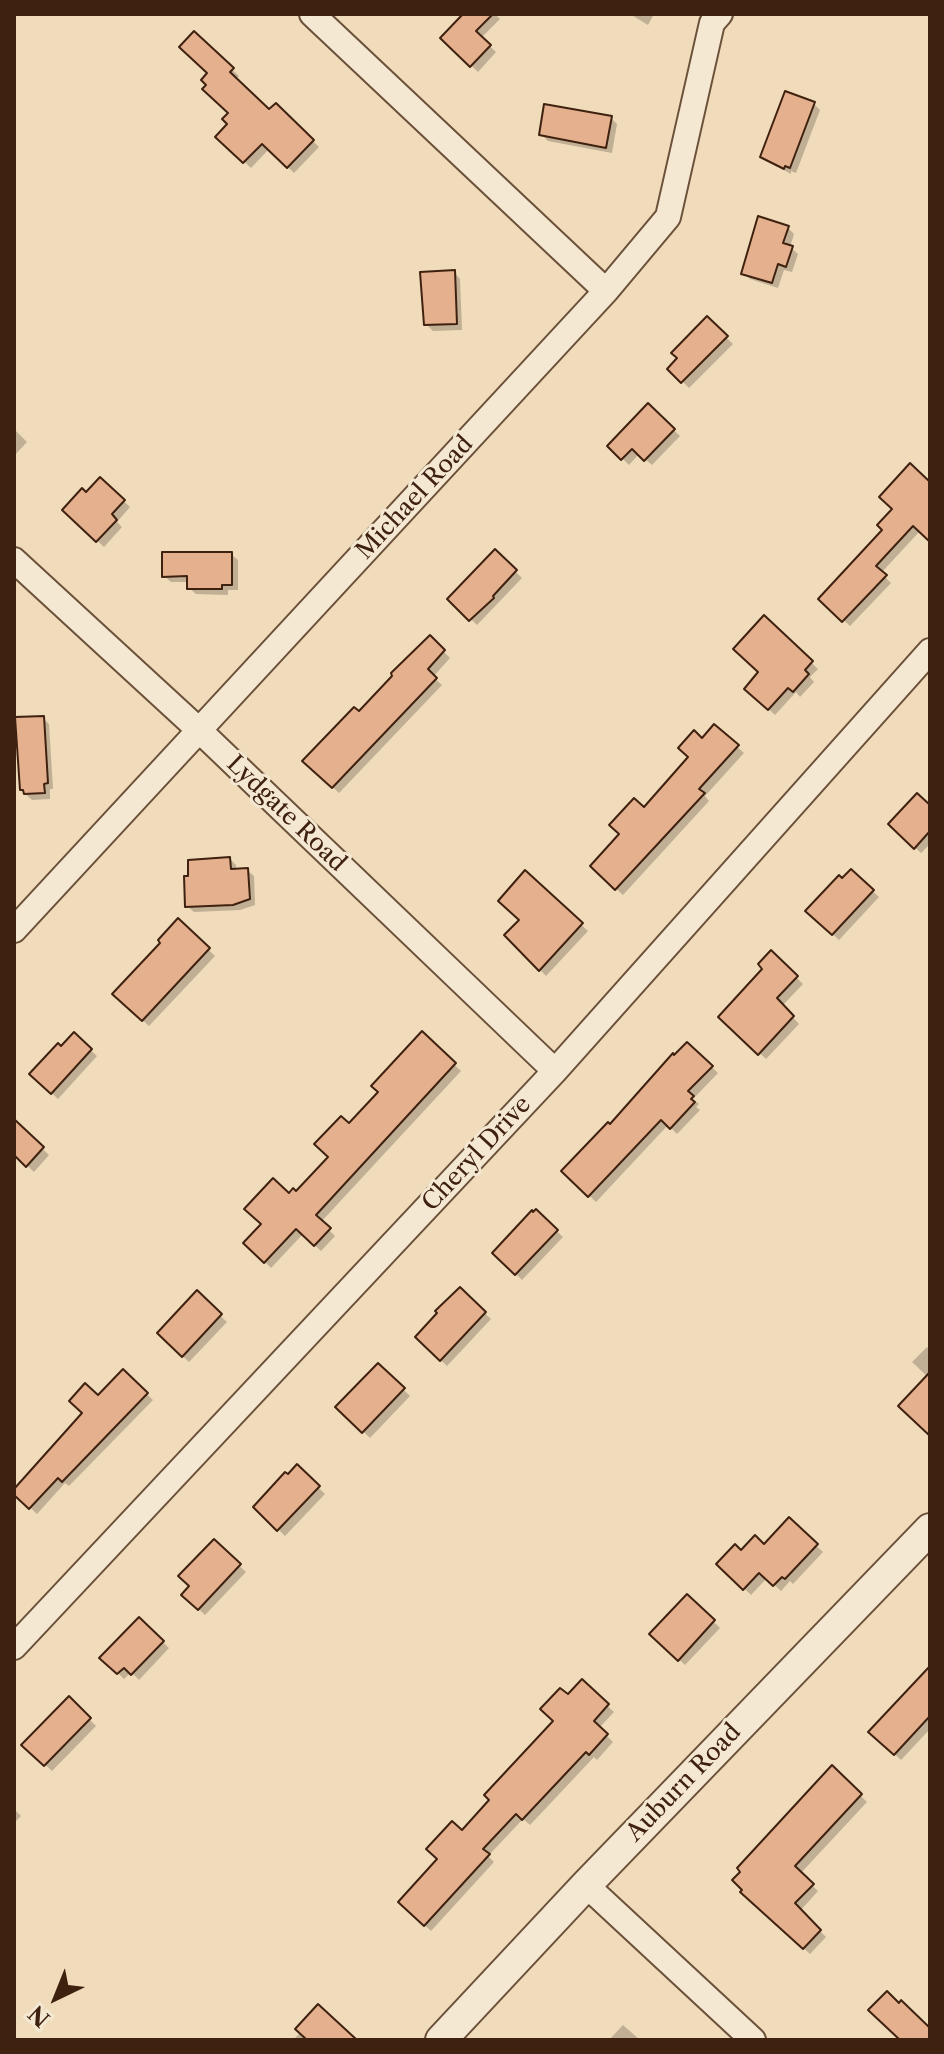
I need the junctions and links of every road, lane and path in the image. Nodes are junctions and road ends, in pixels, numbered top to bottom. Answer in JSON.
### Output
{"nodes":[{"id":1,"x":312,"y":14,"type":"edge"},
{"id":2,"x":720,"y":14,"type":"edge"},
{"id":3,"x":606,"y":291,"type":"junction"},
{"id":4,"x":14,"y":560,"type":"edge"},
{"id":5,"x":930,"y":651,"type":"edge"},
{"id":6,"x":200,"y":731,"type":"junction"},
{"id":7,"x":14,"y":930,"type":"edge"},
{"id":8,"x":555,"y":1071,"type":"junction"},
{"id":9,"x":930,"y":1529,"type":"edge"},
{"id":10,"x":14,"y":1647,"type":"edge"},
{"id":11,"x":586,"y":1885,"type":"junction"},
{"id":12,"x":441,"y":2040,"type":"edge"},
{"id":13,"x":753,"y":2040,"type":"edge"}],
"edges":[{"from":1,"to":3,"type":"street"},
{"from":2,"to":3,"type":"street","name":"Michael Road"},
{"from":3,"to":6,"type":"street","name":"Michael Road"},
{"from":4,"to":6,"type":"street","name":"Lydgate Road"},
{"from":5,"to":8,"type":"street","name":"Cheryl Drive"},
{"from":6,"to":7,"type":"street","name":"Michael Road"},
{"from":6,"to":8,"type":"street","name":"Lydgate Road"},
{"from":8,"to":10,"type":"street","name":"Cheryl Drive"},
{"from":9,"to":11,"type":"street","name":"Auburn Road"},
{"from":11,"to":12,"type":"street","name":"Auburn Road"},
{"from":11,"to":13,"type":"street"}]}
